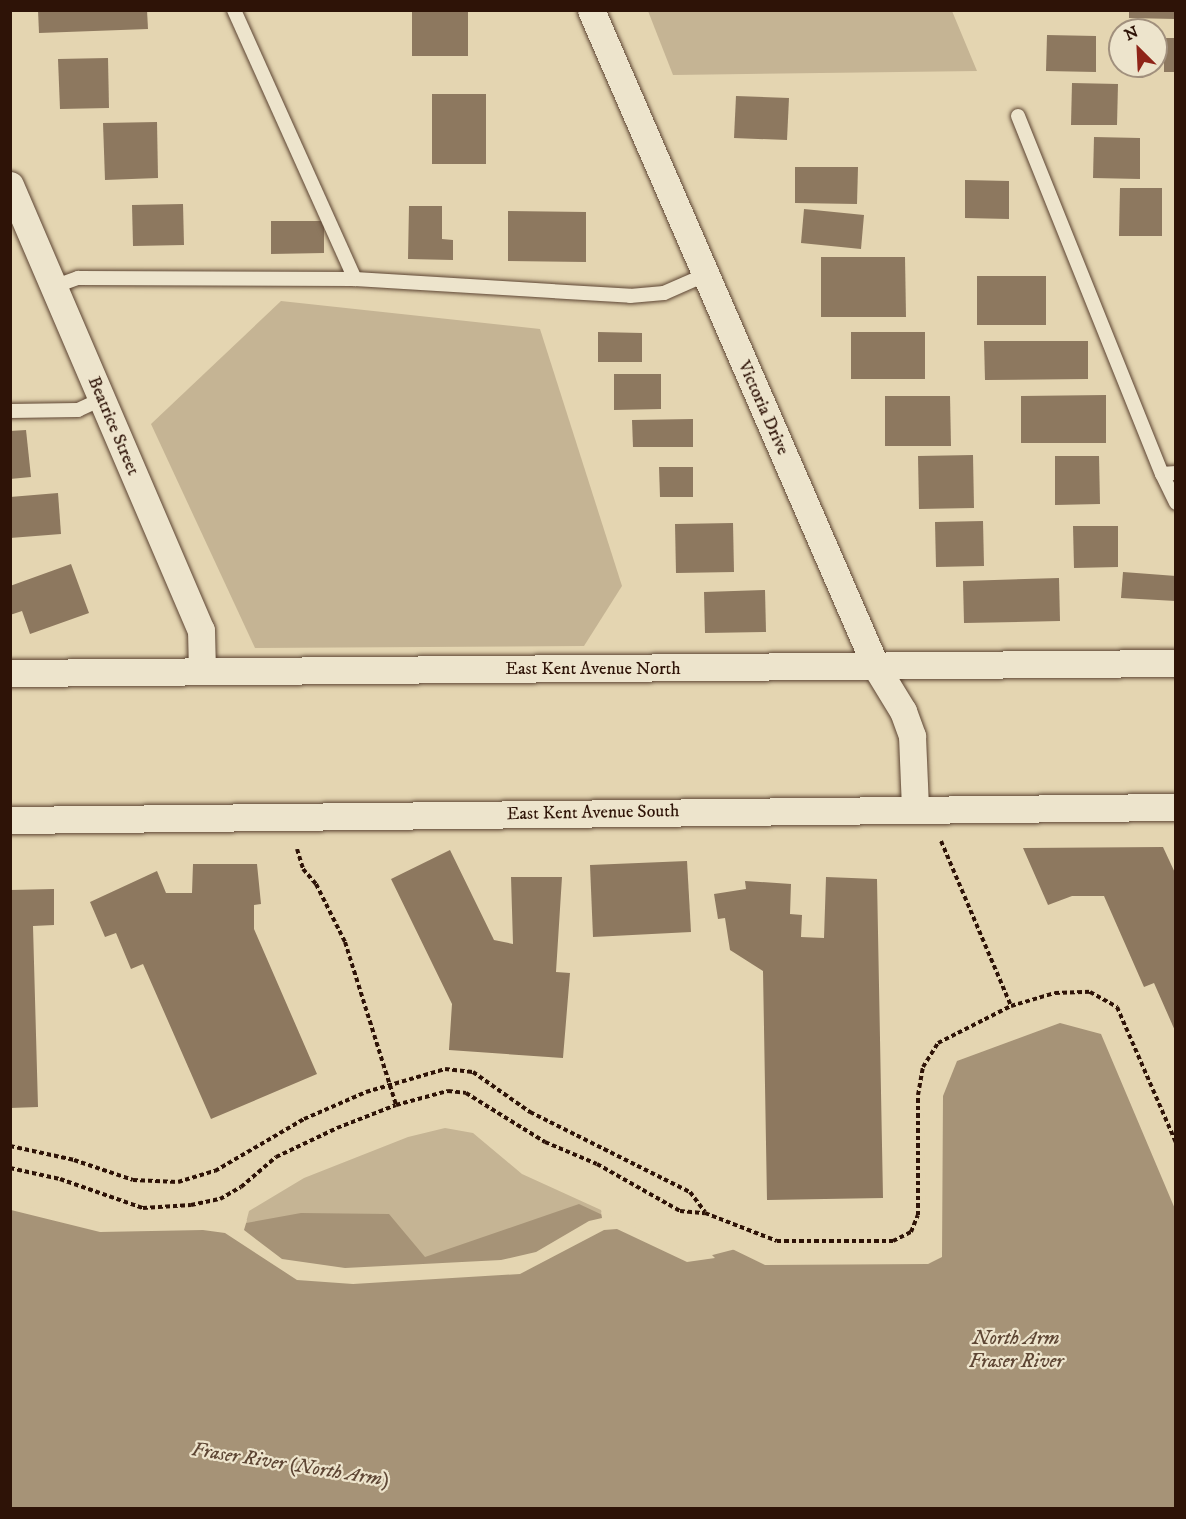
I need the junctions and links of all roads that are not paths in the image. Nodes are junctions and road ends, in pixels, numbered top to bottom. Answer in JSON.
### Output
{"nodes":[{"id":1,"x":234,"y":10,"type":"edge"},
{"id":2,"x":591,"y":10,"type":"edge"},
{"id":3,"x":1018,"y":116,"type":"dead end"},
{"id":4,"x":10,"y":185,"type":"edge"},
{"id":5,"x":705,"y":274,"type":"junction"},
{"id":6,"x":355,"y":279,"type":"junction"},
{"id":7,"x":54,"y":287,"type":"junction"},
{"id":8,"x":102,"y":399,"type":"junction"},
{"id":9,"x":10,"y":411,"type":"edge"},
{"id":10,"x":1169,"y":474,"type":"edge"},
{"id":11,"x":1176,"y":503,"type":"edge"},
{"id":12,"x":1176,"y":663,"type":"edge"},
{"id":13,"x":876,"y":667,"type":"junction"},
{"id":14,"x":202,"y":670,"type":"junction"},
{"id":15,"x":10,"y":673,"type":"edge"},
{"id":16,"x":1176,"y":807,"type":"edge"},
{"id":17,"x":915,"y":808,"type":"junction"},
{"id":18,"x":10,"y":820,"type":"edge"}],
"edges":[{"from":1,"to":6,"type":"lane"},
{"from":2,"to":5,"type":"street","name":"Victoria Drive"},
{"from":3,"to":10,"type":"lane"},
{"from":4,"to":7,"type":"street","name":"Beatrice Street"},
{"from":5,"to":6,"type":"lane"},
{"from":5,"to":13,"type":"street","name":"Victoria Drive"},
{"from":6,"to":7,"type":"lane"},
{"from":7,"to":8,"type":"street","name":"Beatrice Street"},
{"from":8,"to":9,"type":"lane"},
{"from":8,"to":14,"type":"street","name":"Beatrice Street"},
{"from":10,"to":11,"type":"lane"},
{"from":12,"to":13,"type":"street","name":"East Kent Avenue North"},
{"from":13,"to":14,"type":"street","name":"East Kent Avenue North"},
{"from":13,"to":17,"type":"street","name":"Victoria Drive"},
{"from":14,"to":15,"type":"street","name":"East Kent Avenue North"},
{"from":16,"to":17,"type":"street","name":"East Kent Avenue South"},
{"from":17,"to":18,"type":"street","name":"East Kent Avenue South"}]}
